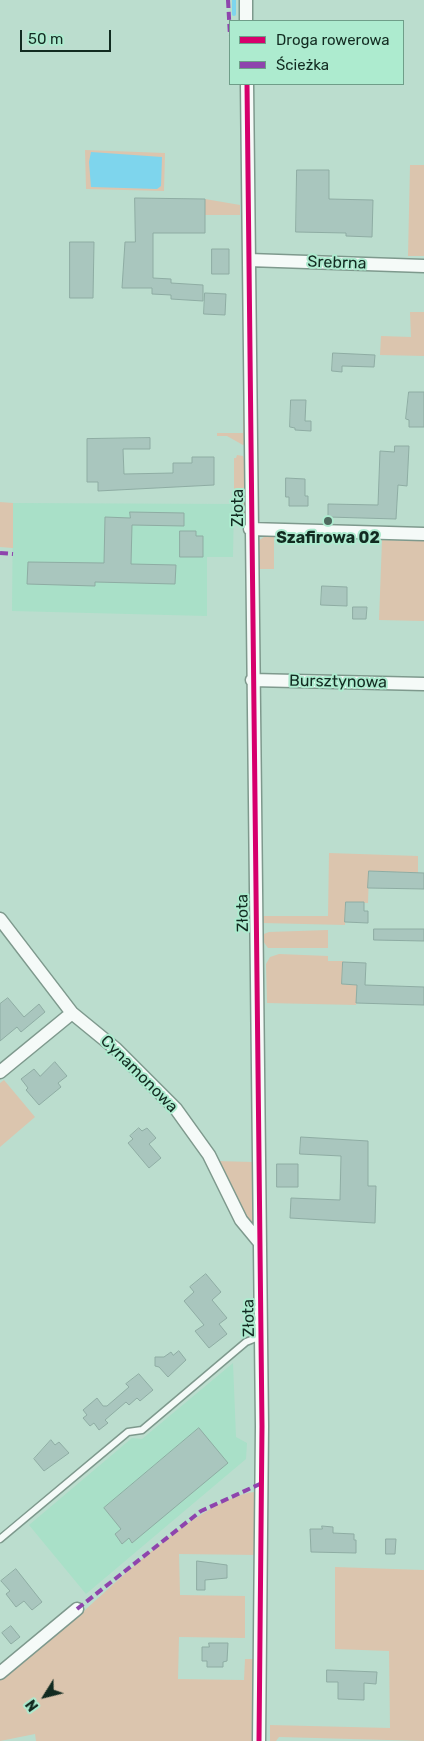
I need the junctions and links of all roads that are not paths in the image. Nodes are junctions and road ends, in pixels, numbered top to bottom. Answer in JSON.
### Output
{"nodes":[{"id":1,"x":246,"y":0,"type":"edge"},
{"id":2,"x":246,"y":20,"type":"edge"},
{"id":3,"x":247,"y":85,"type":"edge"},
{"id":4,"x":249,"y":260,"type":"junction"},
{"id":5,"x":424,"y":266,"type":"edge"},
{"id":6,"x":250,"y":529,"type":"junction"},
{"id":7,"x":424,"y":534,"type":"edge"},
{"id":8,"x":252,"y":680,"type":"junction"},
{"id":9,"x":424,"y":684,"type":"edge"},
{"id":10,"x":0,"y":919,"type":"edge"},
{"id":11,"x":72,"y":1013,"type":"junction"},
{"id":12,"x":0,"y":1072,"type":"edge"},
{"id":13,"x":260,"y":1242,"type":"junction"},
{"id":14,"x":262,"y":1336,"type":"junction"},
{"id":15,"x":0,"y":1539,"type":"edge"},
{"id":16,"x":77,"y":1609,"type":"dead end"},
{"id":17,"x":0,"y":1673,"type":"edge"},
{"id":18,"x":259,"y":1741,"type":"edge"}],
"edges":[{"from":1,"to":2,"type":"street"},
{"from":3,"to":4,"type":"street","name":"Złota"},
{"from":4,"to":5,"type":"street","name":"Srebrna"},
{"from":4,"to":6,"type":"street","name":"Złota"},
{"from":6,"to":7,"type":"street"},
{"from":6,"to":8,"type":"street","name":"Złota"},
{"from":8,"to":9,"type":"street","name":"Bursztynowa"},
{"from":8,"to":13,"type":"street","name":"Złota"},
{"from":10,"to":11,"type":"street","name":"Cynamonowa"},
{"from":11,"to":12,"type":"street"},
{"from":11,"to":13,"type":"street","name":"Cynamonowa"},
{"from":13,"to":14,"type":"street","name":"Złota"},
{"from":14,"to":15,"type":"lane"},
{"from":14,"to":18,"type":"street","name":"Złota"},
{"from":16,"to":17,"type":"street"}]}
